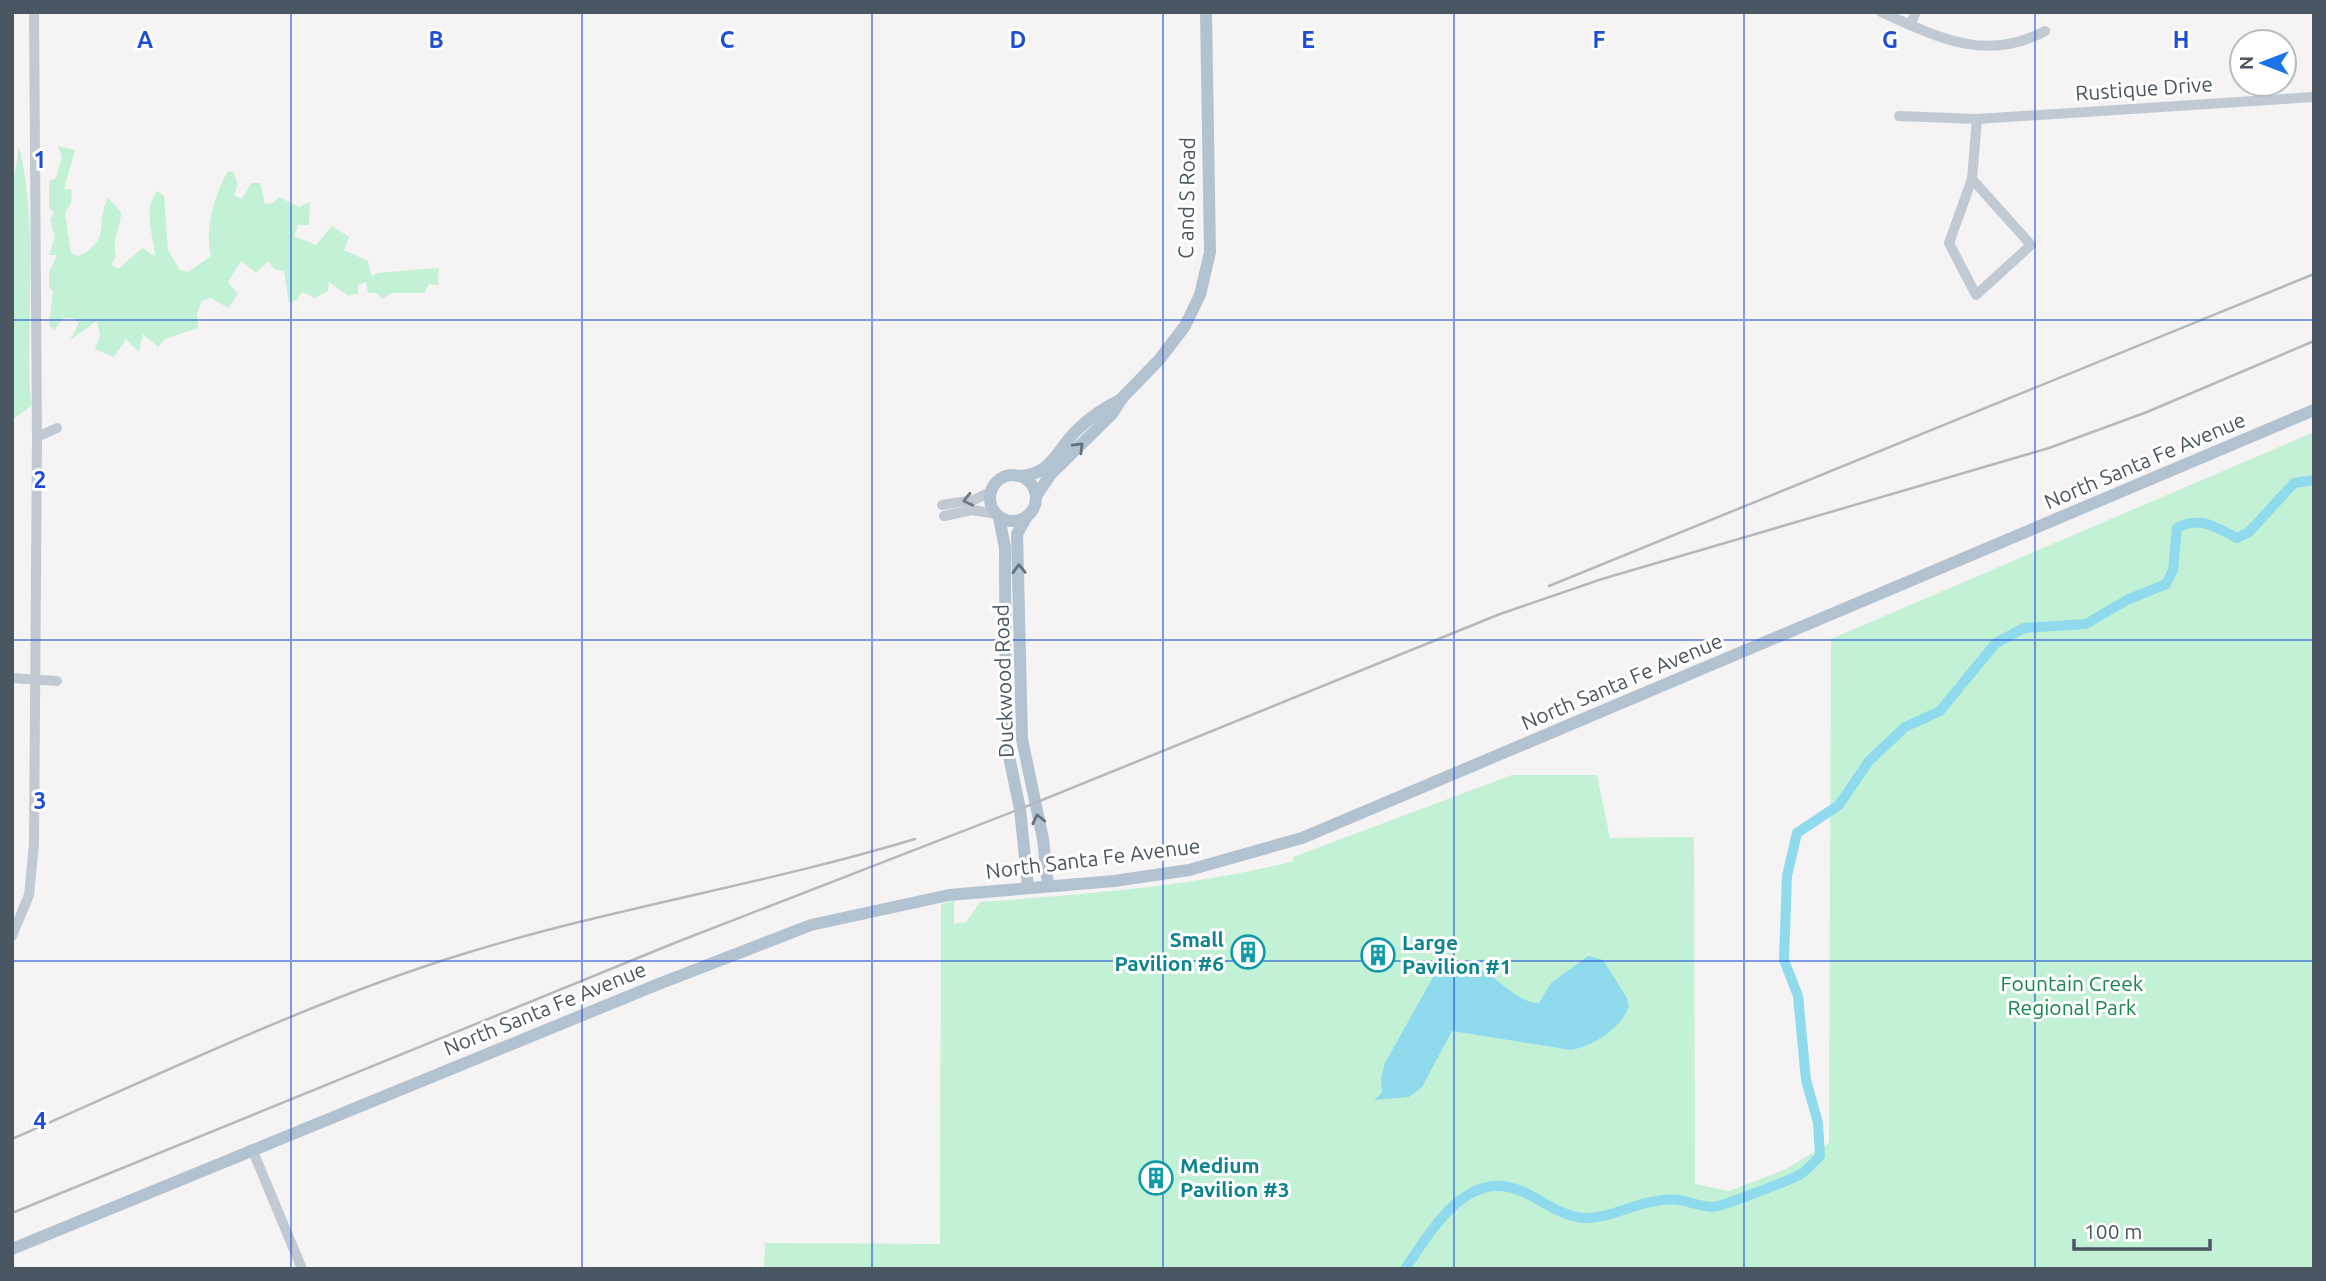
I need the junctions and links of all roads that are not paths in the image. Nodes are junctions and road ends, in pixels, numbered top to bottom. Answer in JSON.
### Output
{"nodes":[{"id":1,"x":34,"y":12,"type":"edge"},
{"id":2,"x":1206,"y":12,"type":"edge"},
{"id":3,"x":1881,"y":12,"type":"edge"},
{"id":4,"x":1916,"y":12,"type":"edge"},
{"id":5,"x":1910,"y":25,"type":"junction"},
{"id":6,"x":2045,"y":31,"type":"dead end"},
{"id":7,"x":2314,"y":97,"type":"edge"},
{"id":8,"x":1899,"y":116,"type":"dead end"},
{"id":9,"x":1977,"y":119,"type":"junction"},
{"id":10,"x":1972,"y":179,"type":"junction"},
{"id":11,"x":1122,"y":398,"type":"junction"},
{"id":12,"x":2314,"y":410,"type":"edge"},
{"id":13,"x":57,"y":428,"type":"dead end"},
{"id":14,"x":37,"y":438,"type":"junction"},
{"id":15,"x":1017,"y":476,"type":"junction"},
{"id":16,"x":992,"y":491,"type":"junction"},
{"id":17,"x":1036,"y":496,"type":"junction"},
{"id":18,"x":998,"y":515,"type":"junction"},
{"id":19,"x":1027,"y":516,"type":"junction"},
{"id":20,"x":12,"y":678,"type":"edge"},
{"id":21,"x":32,"y":681,"type":"junction"},
{"id":22,"x":57,"y":681,"type":"dead end"},
{"id":23,"x":1028,"y":887,"type":"junction"},
{"id":24,"x":1048,"y":887,"type":"junction"},
{"id":25,"x":12,"y":936,"type":"edge"},
{"id":26,"x":252,"y":1149,"type":"junction"},
{"id":27,"x":12,"y":1249,"type":"edge"},
{"id":28,"x":302,"y":1269,"type":"edge"}],
"edges":[{"from":1,"to":14,"type":"street"},
{"from":2,"to":11,"type":"main road","name":"C and S Road"},
{"from":3,"to":5,"type":"street"},
{"from":4,"to":5,"type":"street"},
{"from":5,"to":6,"type":"street"},
{"from":7,"to":9,"type":"street","name":"Rustique Drive"},
{"from":8,"to":9,"type":"street","name":"Rustique Drive"},
{"from":9,"to":10,"type":"street"},
{"from":10,"to":10,"type":"street"},
{"from":11,"to":15,"type":"main road","name":"C and S Road"},
{"from":17,"to":11,"type":"main road","name":"C and S Road","one_way":true},
{"from":12,"to":24,"type":"main road","name":"North Santa Fe Avenue"},
{"from":13,"to":14,"type":"street"},
{"from":14,"to":21,"type":"street"},
{"from":15,"to":16,"type":"main road"},
{"from":15,"to":17,"type":"main road"},
{"from":16,"to":18,"type":"main road"},
{"from":16,"to":18,"type":"street","one_way":true},
{"from":17,"to":19,"type":"main road"},
{"from":18,"to":19,"type":"main road"},
{"from":18,"to":23,"type":"main road","name":"Duckwood Road"},
{"from":24,"to":19,"type":"main road","name":"Duckwood Road","one_way":true},
{"from":20,"to":21,"type":"street"},
{"from":21,"to":22,"type":"street"},
{"from":21,"to":25,"type":"street"},
{"from":23,"to":24,"type":"main road","name":"North Santa Fe Avenue"},
{"from":23,"to":26,"type":"main road","name":"North Santa Fe Avenue"},
{"from":26,"to":27,"type":"main road","name":"North Santa Fe Avenue"},
{"from":26,"to":28,"type":"street"}]}
